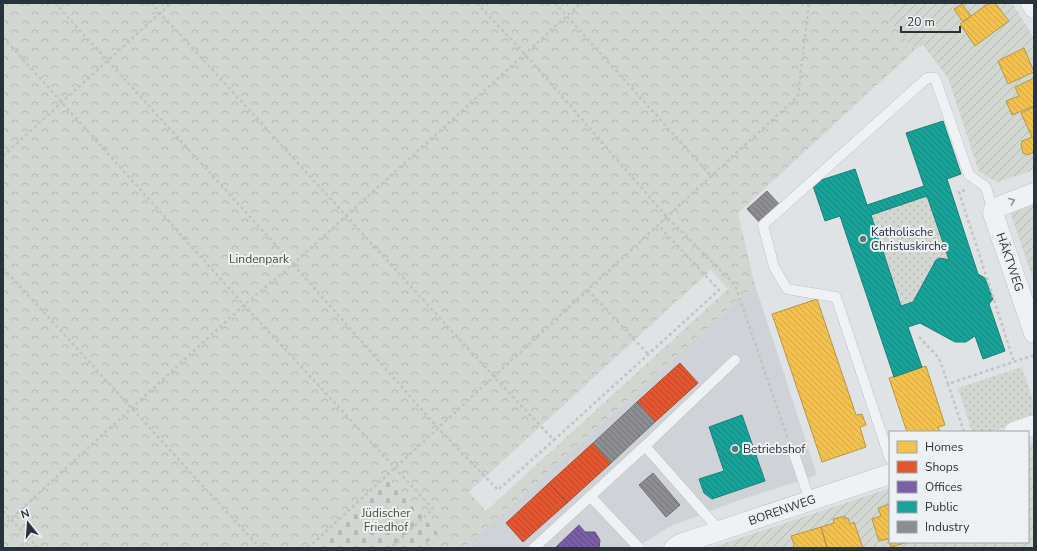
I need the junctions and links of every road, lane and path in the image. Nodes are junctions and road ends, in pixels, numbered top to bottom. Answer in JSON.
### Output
{"nodes":[{"id":1,"x":55,"y":3,"type":"edge"},
{"id":2,"x":151,"y":3,"type":"edge"},
{"id":3,"x":170,"y":3,"type":"edge"},
{"id":4,"x":477,"y":3,"type":"edge"},
{"id":5,"x":555,"y":3,"type":"edge"},
{"id":6,"x":581,"y":3,"type":"edge"},
{"id":7,"x":809,"y":3,"type":"edge"},
{"id":8,"x":1030,"y":3,"type":"edge"},
{"id":9,"x":1034,"y":8,"type":"edge"},
{"id":10,"x":160,"y":13,"type":"junction"},
{"id":11,"x":566,"y":16,"type":"junction"},
{"id":12,"x":3,"y":37,"type":"edge"},
{"id":13,"x":525,"y":54,"type":"junction"},
{"id":14,"x":106,"y":60,"type":"junction"},
{"id":15,"x":62,"y":103,"type":"junction"},
{"id":16,"x":3,"y":156,"type":"edge"},
{"id":17,"x":969,"y":175,"type":"junction"},
{"id":18,"x":711,"y":176,"type":"junction"},
{"id":19,"x":1034,"y":193,"type":"edge"},
{"id":20,"x":346,"y":214,"type":"junction"},
{"id":21,"x":993,"y":214,"type":"junction"},
{"id":22,"x":667,"y":217,"type":"junction"},
{"id":23,"x":658,"y":225,"type":"junction"},
{"id":24,"x":293,"y":264,"type":"junction"},
{"id":25,"x":3,"y":268,"type":"edge"},
{"id":26,"x":588,"y":290,"type":"junction"},
{"id":27,"x":244,"y":305,"type":"junction"},
{"id":28,"x":1034,"y":333,"type":"edge"},
{"id":29,"x":919,"y":337,"type":"dead end"},
{"id":30,"x":649,"y":355,"type":"junction"},
{"id":31,"x":1034,"y":355,"type":"edge"},
{"id":32,"x":735,"y":360,"type":"dead end"},
{"id":33,"x":1014,"y":362,"type":"junction"},
{"id":34,"x":494,"y":377,"type":"junction"},
{"id":35,"x":948,"y":384,"type":"junction"},
{"id":36,"x":132,"y":408,"type":"junction"},
{"id":37,"x":1034,"y":425,"type":"edge"},
{"id":38,"x":438,"y":428,"type":"junction"},
{"id":39,"x":964,"y":431,"type":"edge"},
{"id":40,"x":1017,"y":431,"type":"edge"},
{"id":41,"x":554,"y":440,"type":"junction"},
{"id":42,"x":645,"y":446,"type":"junction"},
{"id":43,"x":793,"y":451,"type":"joint"},
{"id":44,"x":889,"y":456,"type":"edge"},
{"id":45,"x":395,"y":468,"type":"junction"},
{"id":46,"x":889,"y":474,"type":"edge"},
{"id":47,"x":590,"y":496,"type":"junction"},
{"id":48,"x":810,"y":501,"type":"junction"},
{"id":49,"x":3,"y":511,"type":"edge"},
{"id":50,"x":10,"y":519,"type":"junction"},
{"id":51,"x":3,"y":526,"type":"edge"},
{"id":52,"x":720,"y":531,"type":"junction"},
{"id":53,"x":38,"y":548,"type":"edge"},
{"id":54,"x":260,"y":548,"type":"edge"},
{"id":55,"x":308,"y":548,"type":"edge"},
{"id":56,"x":390,"y":548,"type":"edge"},
{"id":57,"x":534,"y":548,"type":"edge"},
{"id":58,"x":639,"y":548,"type":"edge"},
{"id":59,"x":674,"y":548,"type":"edge"}],
"edges":[{"from":1,"to":14,"type":"path"},
{"from":2,"to":10,"type":"path"},
{"from":3,"to":10,"type":"path"},
{"from":4,"to":13,"type":"path"},
{"from":5,"to":11,"type":"path"},
{"from":6,"to":11,"type":"path"},
{"from":7,"to":18,"type":"path"},
{"from":8,"to":9,"type":"street"},
{"from":10,"to":14,"type":"path"},
{"from":10,"to":20,"type":"path"},
{"from":11,"to":13,"type":"path"},
{"from":11,"to":18,"type":"path"},
{"from":12,"to":15,"type":"path"},
{"from":13,"to":20,"type":"path"},
{"from":13,"to":22,"type":"path"},
{"from":14,"to":15,"type":"path"},
{"from":14,"to":24,"type":"path"},
{"from":15,"to":16,"type":"path"},
{"from":15,"to":27,"type":"path"},
{"from":17,"to":21,"type":"lane"},
{"from":17,"to":33,"type":"path"},
{"from":17,"to":44,"type":"lane"},
{"from":18,"to":22,"type":"path"},
{"from":21,"to":19,"type":"street","one_way":true},
{"from":20,"to":24,"type":"path"},
{"from":20,"to":34,"type":"path"},
{"from":21,"to":28,"type":"street","name":"HÄKTWEG"},
{"from":22,"to":23,"type":"path"},
{"from":22,"to":43,"type":"path"},
{"from":23,"to":26,"type":"path"},
{"from":23,"to":30,"type":"path"},
{"from":24,"to":27,"type":"path"},
{"from":24,"to":38,"type":"path"},
{"from":25,"to":36,"type":"path"},
{"from":26,"to":30,"type":"path"},
{"from":26,"to":34,"type":"path"},
{"from":27,"to":36,"type":"path"},
{"from":27,"to":45,"type":"path"},
{"from":29,"to":35,"type":"path"},
{"from":30,"to":41,"type":"path"},
{"from":31,"to":33,"type":"path"},
{"from":32,"to":42,"type":"lane"},
{"from":33,"to":35,"type":"path"},
{"from":34,"to":38,"type":"path"},
{"from":34,"to":41,"type":"path"},
{"from":35,"to":39,"type":"path"},
{"from":36,"to":50,"type":"path"},
{"from":36,"to":54,"type":"path"},
{"from":37,"to":40,"type":"street"},
{"from":38,"to":41,"type":"path"},
{"from":38,"to":45,"type":"path"},
{"from":42,"to":47,"type":"lane"},
{"from":42,"to":52,"type":"lane"},
{"from":43,"to":48,"type":"lane"},
{"from":45,"to":55,"type":"path"},
{"from":45,"to":56,"type":"path"},
{"from":46,"to":48,"type":"street","name":"BORENWEG"},
{"from":47,"to":57,"type":"lane"},
{"from":47,"to":58,"type":"lane"},
{"from":48,"to":52,"type":"street","name":"BORENWEG"},
{"from":49,"to":50,"type":"path"},
{"from":50,"to":51,"type":"path"},
{"from":50,"to":53,"type":"path"},
{"from":52,"to":59,"type":"street","name":"BORENWEG"}]}
